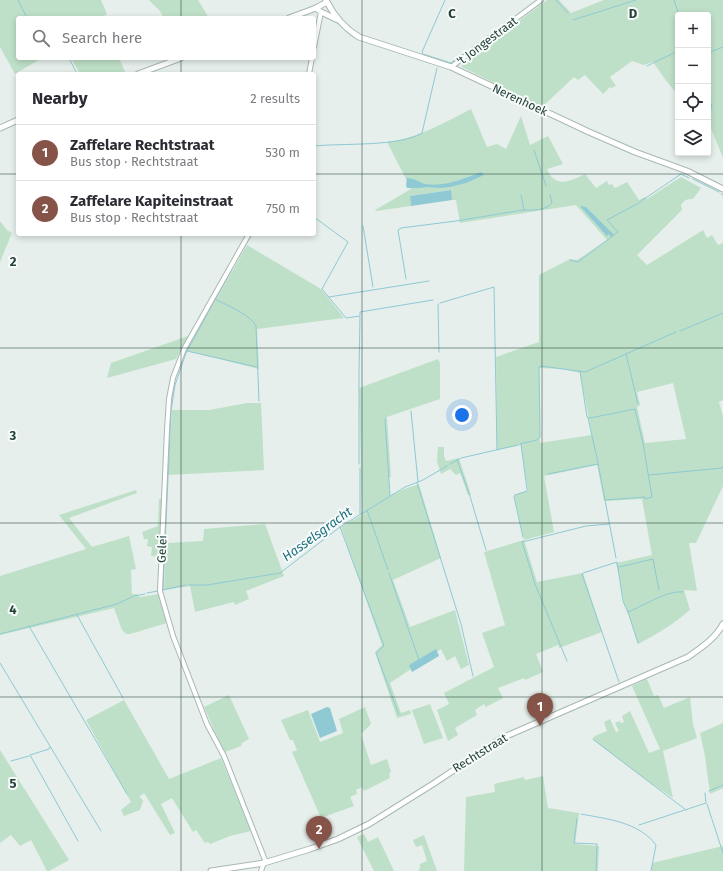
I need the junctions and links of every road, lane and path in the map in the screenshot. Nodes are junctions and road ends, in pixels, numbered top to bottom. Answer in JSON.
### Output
{"nodes":[{"id":1,"x":541,"y":0,"type":"edge"},
{"id":2,"x":327,"y":1,"type":"edge"},
{"id":3,"x":316,"y":8,"type":"junction"},
{"id":4,"x":321,"y":12,"type":"junction"},
{"id":5,"x":294,"y":16,"type":"edge"},
{"id":6,"x":339,"y":20,"type":"junction"},
{"id":7,"x":316,"y":37,"type":"edge"},
{"id":8,"x":176,"y":60,"type":"edge"},
{"id":9,"x":312,"y":60,"type":"edge"},
{"id":10,"x":452,"y":67,"type":"junction"},
{"id":11,"x":143,"y":72,"type":"edge"},
{"id":12,"x":309,"y":72,"type":"edge"},
{"id":13,"x":16,"y":121,"type":"edge"},
{"id":14,"x":0,"y":128,"type":"edge"},
{"id":15,"x":723,"y":189,"type":"edge"},
{"id":16,"x":248,"y":236,"type":"edge"},
{"id":17,"x":723,"y":624,"type":"edge"},
{"id":18,"x":264,"y":863,"type":"junction"},
{"id":19,"x":231,"y":870,"type":"edge"},
{"id":20,"x":211,"y":871,"type":"edge"},
{"id":21,"x":261,"y":871,"type":"edge"}],
"edges":[{"from":1,"to":10,"type":"street","name":"'t Jongestraat"},
{"from":2,"to":3,"type":"street"},
{"from":2,"to":6,"type":"street","name":"Nerenhoek"},
{"from":3,"to":4,"type":"street"},
{"from":3,"to":5,"type":"street"},
{"from":4,"to":6,"type":"street"},
{"from":4,"to":7,"type":"street"},
{"from":6,"to":10,"type":"street","name":"Nerenhoek"},
{"from":8,"to":11,"type":"street"},
{"from":9,"to":12,"type":"street"},
{"from":10,"to":15,"type":"street","name":"Nerenhoek"},
{"from":13,"to":14,"type":"street"},
{"from":16,"to":18,"type":"street","name":"Gelei"},
{"from":17,"to":18,"type":"street","name":"Rechtstraat"},
{"from":18,"to":19,"type":"street","name":"Rechtstraat"},
{"from":18,"to":21,"type":"street"},
{"from":19,"to":20,"type":"street","name":"Rechtstraat"}]}
